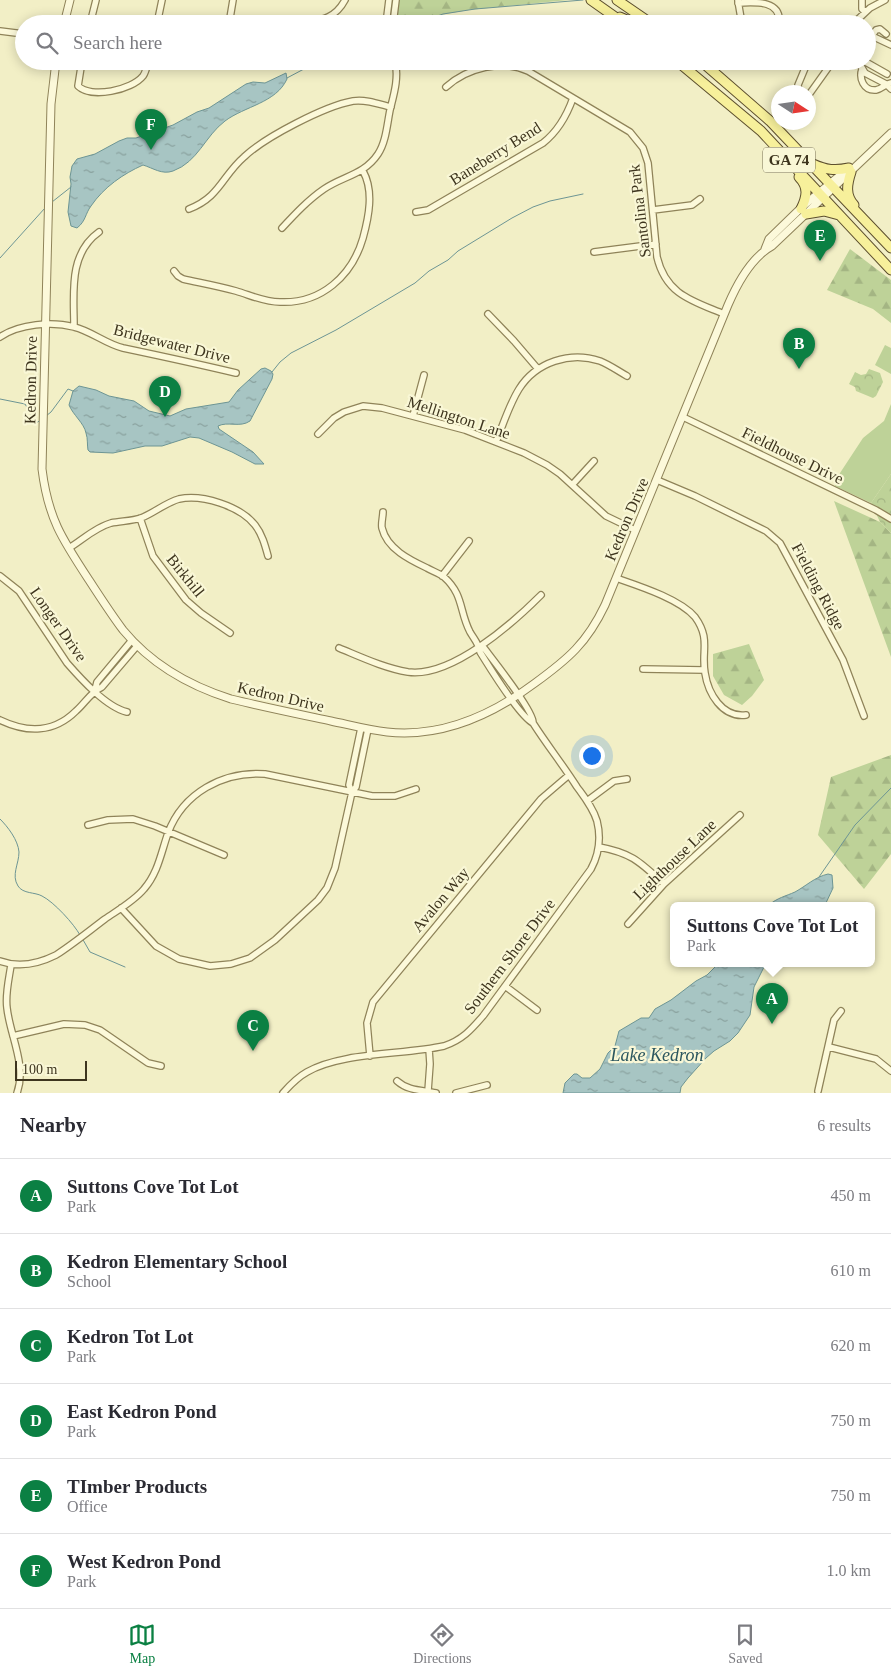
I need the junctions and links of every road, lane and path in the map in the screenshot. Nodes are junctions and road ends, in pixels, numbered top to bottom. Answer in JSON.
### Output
{"nodes":[{"id":1,"x":70,"y":0,"type":"edge"},
{"id":2,"x":96,"y":0,"type":"edge"},
{"id":3,"x":162,"y":0,"type":"edge"},
{"id":4,"x":233,"y":0,"type":"edge"},
{"id":5,"x":345,"y":0,"type":"edge"},
{"id":6,"x":389,"y":0,"type":"edge"},
{"id":7,"x":396,"y":0,"type":"edge"},
{"id":8,"x":592,"y":0,"type":"edge"},
{"id":9,"x":618,"y":0,"type":"edge"},
{"id":10,"x":862,"y":0,"type":"edge"},
{"id":11,"x":885,"y":0,"type":"edge"},
{"id":12,"x":738,"y":1,"type":"edge"},
{"id":13,"x":865,"y":12,"type":"junction"},
{"id":14,"x":66,"y":15,"type":"edge"},
{"id":15,"x":92,"y":15,"type":"edge"},
{"id":16,"x":159,"y":15,"type":"edge"},
{"id":17,"x":230,"y":15,"type":"edge"},
{"id":18,"x":335,"y":15,"type":"edge"},
{"id":19,"x":387,"y":15,"type":"edge"},
{"id":20,"x":394,"y":15,"type":"edge"},
{"id":21,"x":614,"y":15,"type":"edge"},
{"id":22,"x":639,"y":15,"type":"edge"},
{"id":23,"x":740,"y":15,"type":"edge"},
{"id":24,"x":779,"y":15,"type":"edge"},
{"id":25,"x":862,"y":15,"type":"edge"},
{"id":26,"x":876,"y":30,"type":"edge"},
{"id":27,"x":0,"y":31,"type":"edge"},
{"id":28,"x":888,"y":32,"type":"edge"},
{"id":29,"x":15,"y":33,"type":"edge"},
{"id":30,"x":876,"y":39,"type":"edge"},
{"id":31,"x":891,"y":45,"type":"edge"},
{"id":32,"x":876,"y":68,"type":"edge"},
{"id":33,"x":55,"y":70,"type":"edge"},
{"id":34,"x":80,"y":70,"type":"edge"},
{"id":35,"x":144,"y":70,"type":"edge"},
{"id":36,"x":396,"y":70,"type":"edge"},
{"id":37,"x":480,"y":70,"type":"edge"},
{"id":38,"x":524,"y":70,"type":"edge"},
{"id":39,"x":688,"y":70,"type":"edge"},
{"id":40,"x":712,"y":70,"type":"edge"},
{"id":41,"x":804,"y":70,"type":"edge"},
{"id":42,"x":827,"y":70,"type":"edge"},
{"id":43,"x":862,"y":70,"type":"edge"},
{"id":44,"x":862,"y":70,"type":"edge"},
{"id":45,"x":887,"y":74,"type":"dead end"},
{"id":46,"x":798,"y":85,"type":"edge"},
{"id":47,"x":816,"y":85,"type":"edge"},
{"id":48,"x":889,"y":85,"type":"edge"},
{"id":49,"x":446,"y":88,"type":"dead end"},
{"id":50,"x":573,"y":98,"type":"junction"},
{"id":51,"x":391,"y":107,"type":"junction"},
{"id":52,"x":761,"y":131,"type":"junction"},
{"id":53,"x":891,"y":132,"type":"edge"},
{"id":54,"x":810,"y":162,"type":"junction"},
{"id":55,"x":850,"y":170,"type":"junction"},
{"id":56,"x":363,"y":171,"type":"junction"},
{"id":57,"x":827,"y":190,"type":"junction"},
{"id":58,"x":700,"y":199,"type":"dead end"},
{"id":59,"x":190,"y":209,"type":"dead end"},
{"id":60,"x":653,"y":210,"type":"junction"},
{"id":61,"x":803,"y":211,"type":"junction"},
{"id":62,"x":416,"y":212,"type":"dead end"},
{"id":63,"x":842,"y":216,"type":"junction"},
{"id":64,"x":282,"y":228,"type":"dead end"},
{"id":65,"x":99,"y":232,"type":"dead end"},
{"id":66,"x":656,"y":244,"type":"junction"},
{"id":67,"x":888,"y":245,"type":"edge"},
{"id":68,"x":594,"y":252,"type":"dead end"},
{"id":69,"x":891,"y":270,"type":"edge"},
{"id":70,"x":174,"y":271,"type":"dead end"},
{"id":71,"x":488,"y":314,"type":"dead end"},
{"id":72,"x":724,"y":314,"type":"junction"},
{"id":73,"x":45,"y":325,"type":"junction"},
{"id":74,"x":74,"y":327,"type":"junction"},
{"id":75,"x":0,"y":336,"type":"edge"},
{"id":76,"x":538,"y":370,"type":"junction"},
{"id":77,"x":236,"y":373,"type":"dead end"},
{"id":78,"x":424,"y":375,"type":"dead end"},
{"id":79,"x":627,"y":376,"type":"dead end"},
{"id":80,"x":412,"y":416,"type":"junction"},
{"id":81,"x":682,"y":417,"type":"junction"},
{"id":82,"x":318,"y":434,"type":"dead end"},
{"id":83,"x":496,"y":442,"type":"junction"},
{"id":84,"x":594,"y":461,"type":"dead end"},
{"id":85,"x":657,"y":480,"type":"junction"},
{"id":86,"x":572,"y":485,"type":"junction"},
{"id":87,"x":383,"y":512,"type":"dead end"},
{"id":88,"x":140,"y":518,"type":"junction"},
{"id":89,"x":891,"y":520,"type":"edge"},
{"id":90,"x":635,"y":530,"type":"junction"},
{"id":91,"x":469,"y":541,"type":"dead end"},
{"id":92,"x":68,"y":548,"type":"junction"},
{"id":93,"x":268,"y":556,"type":"dead end"},
{"id":94,"x":0,"y":576,"type":"edge"},
{"id":95,"x":442,"y":576,"type":"junction"},
{"id":96,"x":616,"y":578,"type":"junction"},
{"id":97,"x":541,"y":595,"type":"dead end"},
{"id":98,"x":230,"y":633,"type":"dead end"},
{"id":99,"x":135,"y":643,"type":"junction"},
{"id":100,"x":479,"y":646,"type":"junction"},
{"id":101,"x":339,"y":648,"type":"dead end"},
{"id":102,"x":643,"y":669,"type":"dead end"},
{"id":103,"x":704,"y":670,"type":"junction"},
{"id":104,"x":95,"y":690,"type":"junction"},
{"id":105,"x":519,"y":695,"type":"junction"},
{"id":106,"x":512,"y":700,"type":"junction"},
{"id":107,"x":126,"y":712,"type":"dead end"},
{"id":108,"x":746,"y":715,"type":"dead end"},
{"id":109,"x":864,"y":716,"type":"dead end"},
{"id":110,"x":0,"y":720,"type":"edge"},
{"id":111,"x":533,"y":723,"type":"junction"},
{"id":112,"x":364,"y":729,"type":"junction"},
{"id":113,"x":570,"y":775,"type":"junction"},
{"id":114,"x":627,"y":780,"type":"dead end"},
{"id":115,"x":416,"y":789,"type":"dead end"},
{"id":116,"x":352,"y":792,"type":"junction"},
{"id":117,"x":587,"y":801,"type":"junction"},
{"id":118,"x":740,"y":815,"type":"dead end"},
{"id":119,"x":88,"y":825,"type":"dead end"},
{"id":120,"x":168,"y":832,"type":"junction"},
{"id":121,"x":599,"y":847,"type":"junction"},
{"id":122,"x":224,"y":855,"type":"dead end"},
{"id":123,"x":664,"y":884,"type":"junction"},
{"id":124,"x":121,"y":908,"type":"junction"},
{"id":125,"x":628,"y":924,"type":"dead end"},
{"id":126,"x":0,"y":961,"type":"edge"},
{"id":127,"x":11,"y":965,"type":"junction"},
{"id":128,"x":505,"y":986,"type":"junction"},
{"id":129,"x":536,"y":1010,"type":"dead end"},
{"id":130,"x":841,"y":1011,"type":"dead end"},
{"id":131,"x":13,"y":1036,"type":"junction"},
{"id":132,"x":829,"y":1047,"type":"junction"},
{"id":133,"x":429,"y":1049,"type":"junction"},
{"id":134,"x":370,"y":1056,"type":"junction"},
{"id":135,"x":161,"y":1066,"type":"dead end"},
{"id":136,"x":891,"y":1071,"type":"edge"},
{"id":137,"x":397,"y":1081,"type":"dead end"},
{"id":138,"x":487,"y":1085,"type":"dead end"},
{"id":139,"x":428,"y":1091,"type":"junction"},
{"id":140,"x":818,"y":1091,"type":"dead end"},
{"id":141,"x":17,"y":1093,"type":"edge"},
{"id":142,"x":283,"y":1093,"type":"edge"},
{"id":143,"x":436,"y":1093,"type":"edge"},
{"id":144,"x":456,"y":1093,"type":"edge"}],
"edges":[{"from":1,"to":14,"type":"street"},
{"from":2,"to":15,"type":"street"},
{"from":3,"to":16,"type":"street"},
{"from":4,"to":17,"type":"street"},
{"from":5,"to":18,"type":"street"},
{"from":6,"to":19,"type":"street"},
{"from":7,"to":20,"type":"street"},
{"from":8,"to":21,"type":"main road"},
{"from":9,"to":22,"type":"main road"},
{"from":10,"to":13,"type":"street"},
{"from":11,"to":13,"type":"street"},
{"from":12,"to":23,"type":"street"},
{"from":12,"to":24,"type":"street"},
{"from":13,"to":25,"type":"street"},
{"from":26,"to":28,"type":"street"},
{"from":27,"to":29,"type":"street"},
{"from":30,"to":31,"type":"street"},
{"from":32,"to":45,"type":"street"},
{"from":33,"to":73,"type":"street","name":"Kedron Drive"},
{"from":34,"to":35,"type":"street"},
{"from":36,"to":51,"type":"street"},
{"from":37,"to":49,"type":"street","name":"Santolina Park"},
{"from":38,"to":50,"type":"street","name":"Santolina Park"},
{"from":39,"to":52,"type":"main road","number":"GA 74"},
{"from":40,"to":54,"type":"main road","number":"GA 74"},
{"from":41,"to":46,"type":"street"},
{"from":42,"to":47,"type":"street"},
{"from":43,"to":48,"type":"street"},
{"from":44,"to":48,"type":"street"},
{"from":50,"to":60,"type":"street","name":"Santolina Park"},
{"from":50,"to":62,"type":"street","name":"Baneberry Bend"},
{"from":51,"to":56,"type":"street"},
{"from":51,"to":59,"type":"street"},
{"from":52,"to":57,"type":"main road","number":"GA 74"},
{"from":52,"to":61,"type":"main road"},
{"from":53,"to":55,"type":"street","name":"Kedron Drive"},
{"from":54,"to":55,"type":"main road"},
{"from":54,"to":57,"type":"main road","number":"GA 74"},
{"from":55,"to":57,"type":"street","name":"Kedron Drive"},
{"from":55,"to":67,"type":"main road"},
{"from":56,"to":64,"type":"street"},
{"from":56,"to":70,"type":"street"},
{"from":57,"to":61,"type":"street","name":"Kedron Drive"},
{"from":57,"to":63,"type":"main road","number":"GA 74"},
{"from":57,"to":67,"type":"main road"},
{"from":58,"to":60,"type":"street"},
{"from":60,"to":66,"type":"street","name":"Santolina Park"},
{"from":61,"to":63,"type":"main road"},
{"from":61,"to":72,"type":"street","name":"Kedron Drive"},
{"from":63,"to":69,"type":"main road","number":"GA 74"},
{"from":65,"to":74,"type":"street"},
{"from":66,"to":68,"type":"street"},
{"from":66,"to":72,"type":"street","name":"Santolina Park"},
{"from":71,"to":76,"type":"street"},
{"from":72,"to":81,"type":"street","name":"Kedron Drive"},
{"from":73,"to":74,"type":"street","name":"Bridgewater Drive"},
{"from":73,"to":75,"type":"street","name":"Bridgewater Drive"},
{"from":73,"to":92,"type":"street","name":"Kedron Drive"},
{"from":74,"to":77,"type":"street","name":"Bridgewater Drive"},
{"from":76,"to":79,"type":"street"},
{"from":76,"to":83,"type":"street"},
{"from":78,"to":80,"type":"street"},
{"from":80,"to":82,"type":"street","name":"Mellington Lane"},
{"from":80,"to":83,"type":"street","name":"Mellington Lane"},
{"from":81,"to":85,"type":"street","name":"Kedron Drive"},
{"from":81,"to":89,"type":"street","name":"Fieldhouse Drive"},
{"from":83,"to":86,"type":"street","name":"Mellington Lane"},
{"from":84,"to":86,"type":"street"},
{"from":85,"to":90,"type":"street","name":"Kedron Drive"},
{"from":85,"to":109,"type":"street","name":"Fielding Ridge"},
{"from":86,"to":90,"type":"street","name":"Mellington Lane"},
{"from":87,"to":95,"type":"street"},
{"from":88,"to":92,"type":"street"},
{"from":88,"to":93,"type":"street"},
{"from":88,"to":98,"type":"street","name":"Birkhill"},
{"from":90,"to":96,"type":"street","name":"Kedron Drive"},
{"from":91,"to":95,"type":"street"},
{"from":92,"to":99,"type":"street","name":"Kedron Drive"},
{"from":94,"to":104,"type":"street","name":"Longer Drive"},
{"from":95,"to":100,"type":"street"},
{"from":96,"to":103,"type":"street"},
{"from":96,"to":105,"type":"street","name":"Kedron Drive"},
{"from":97,"to":100,"type":"street"},
{"from":99,"to":104,"type":"street"},
{"from":99,"to":112,"type":"street","name":"Kedron Drive"},
{"from":100,"to":101,"type":"street"},
{"from":100,"to":105,"type":"street","name":"Southern Shore Drive"},
{"from":100,"to":106,"type":"street","name":"Southern Shore Drive"},
{"from":102,"to":103,"type":"street"},
{"from":103,"to":108,"type":"street"},
{"from":104,"to":107,"type":"street","name":"Longer Drive"},
{"from":104,"to":110,"type":"street"},
{"from":105,"to":106,"type":"street","name":"Kedron Drive"},
{"from":105,"to":111,"type":"street","name":"Southern Shore Drive"},
{"from":106,"to":111,"type":"street","name":"Southern Shore Drive"},
{"from":106,"to":112,"type":"street","name":"Kedron Drive"},
{"from":111,"to":113,"type":"street","name":"Southern Shore Drive"},
{"from":112,"to":116,"type":"street"},
{"from":113,"to":117,"type":"street","name":"Southern Shore Drive"},
{"from":113,"to":134,"type":"street","name":"Avalon Way"},
{"from":114,"to":117,"type":"street"},
{"from":115,"to":116,"type":"street"},
{"from":116,"to":120,"type":"street"},
{"from":116,"to":124,"type":"street"},
{"from":117,"to":121,"type":"street","name":"Southern Shore Drive"},
{"from":118,"to":123,"type":"street","name":"Lighthouse Lane"},
{"from":119,"to":120,"type":"street"},
{"from":120,"to":122,"type":"street"},
{"from":120,"to":124,"type":"street"},
{"from":121,"to":123,"type":"street"},
{"from":121,"to":128,"type":"street","name":"Southern Shore Drive"},
{"from":123,"to":125,"type":"street","name":"Lighthouse Lane"},
{"from":124,"to":127,"type":"street"},
{"from":126,"to":127,"type":"street"},
{"from":127,"to":131,"type":"street"},
{"from":128,"to":129,"type":"street"},
{"from":128,"to":133,"type":"street","name":"Southern Shore Drive"},
{"from":130,"to":132,"type":"street"},
{"from":131,"to":135,"type":"street"},
{"from":131,"to":141,"type":"street"},
{"from":132,"to":136,"type":"street"},
{"from":132,"to":140,"type":"street"},
{"from":133,"to":134,"type":"street","name":"Southern Shore Drive"},
{"from":133,"to":139,"type":"street"},
{"from":134,"to":142,"type":"street","name":"Southern Shore Drive"},
{"from":137,"to":139,"type":"street"},
{"from":138,"to":144,"type":"street"},
{"from":139,"to":143,"type":"street"}]}
